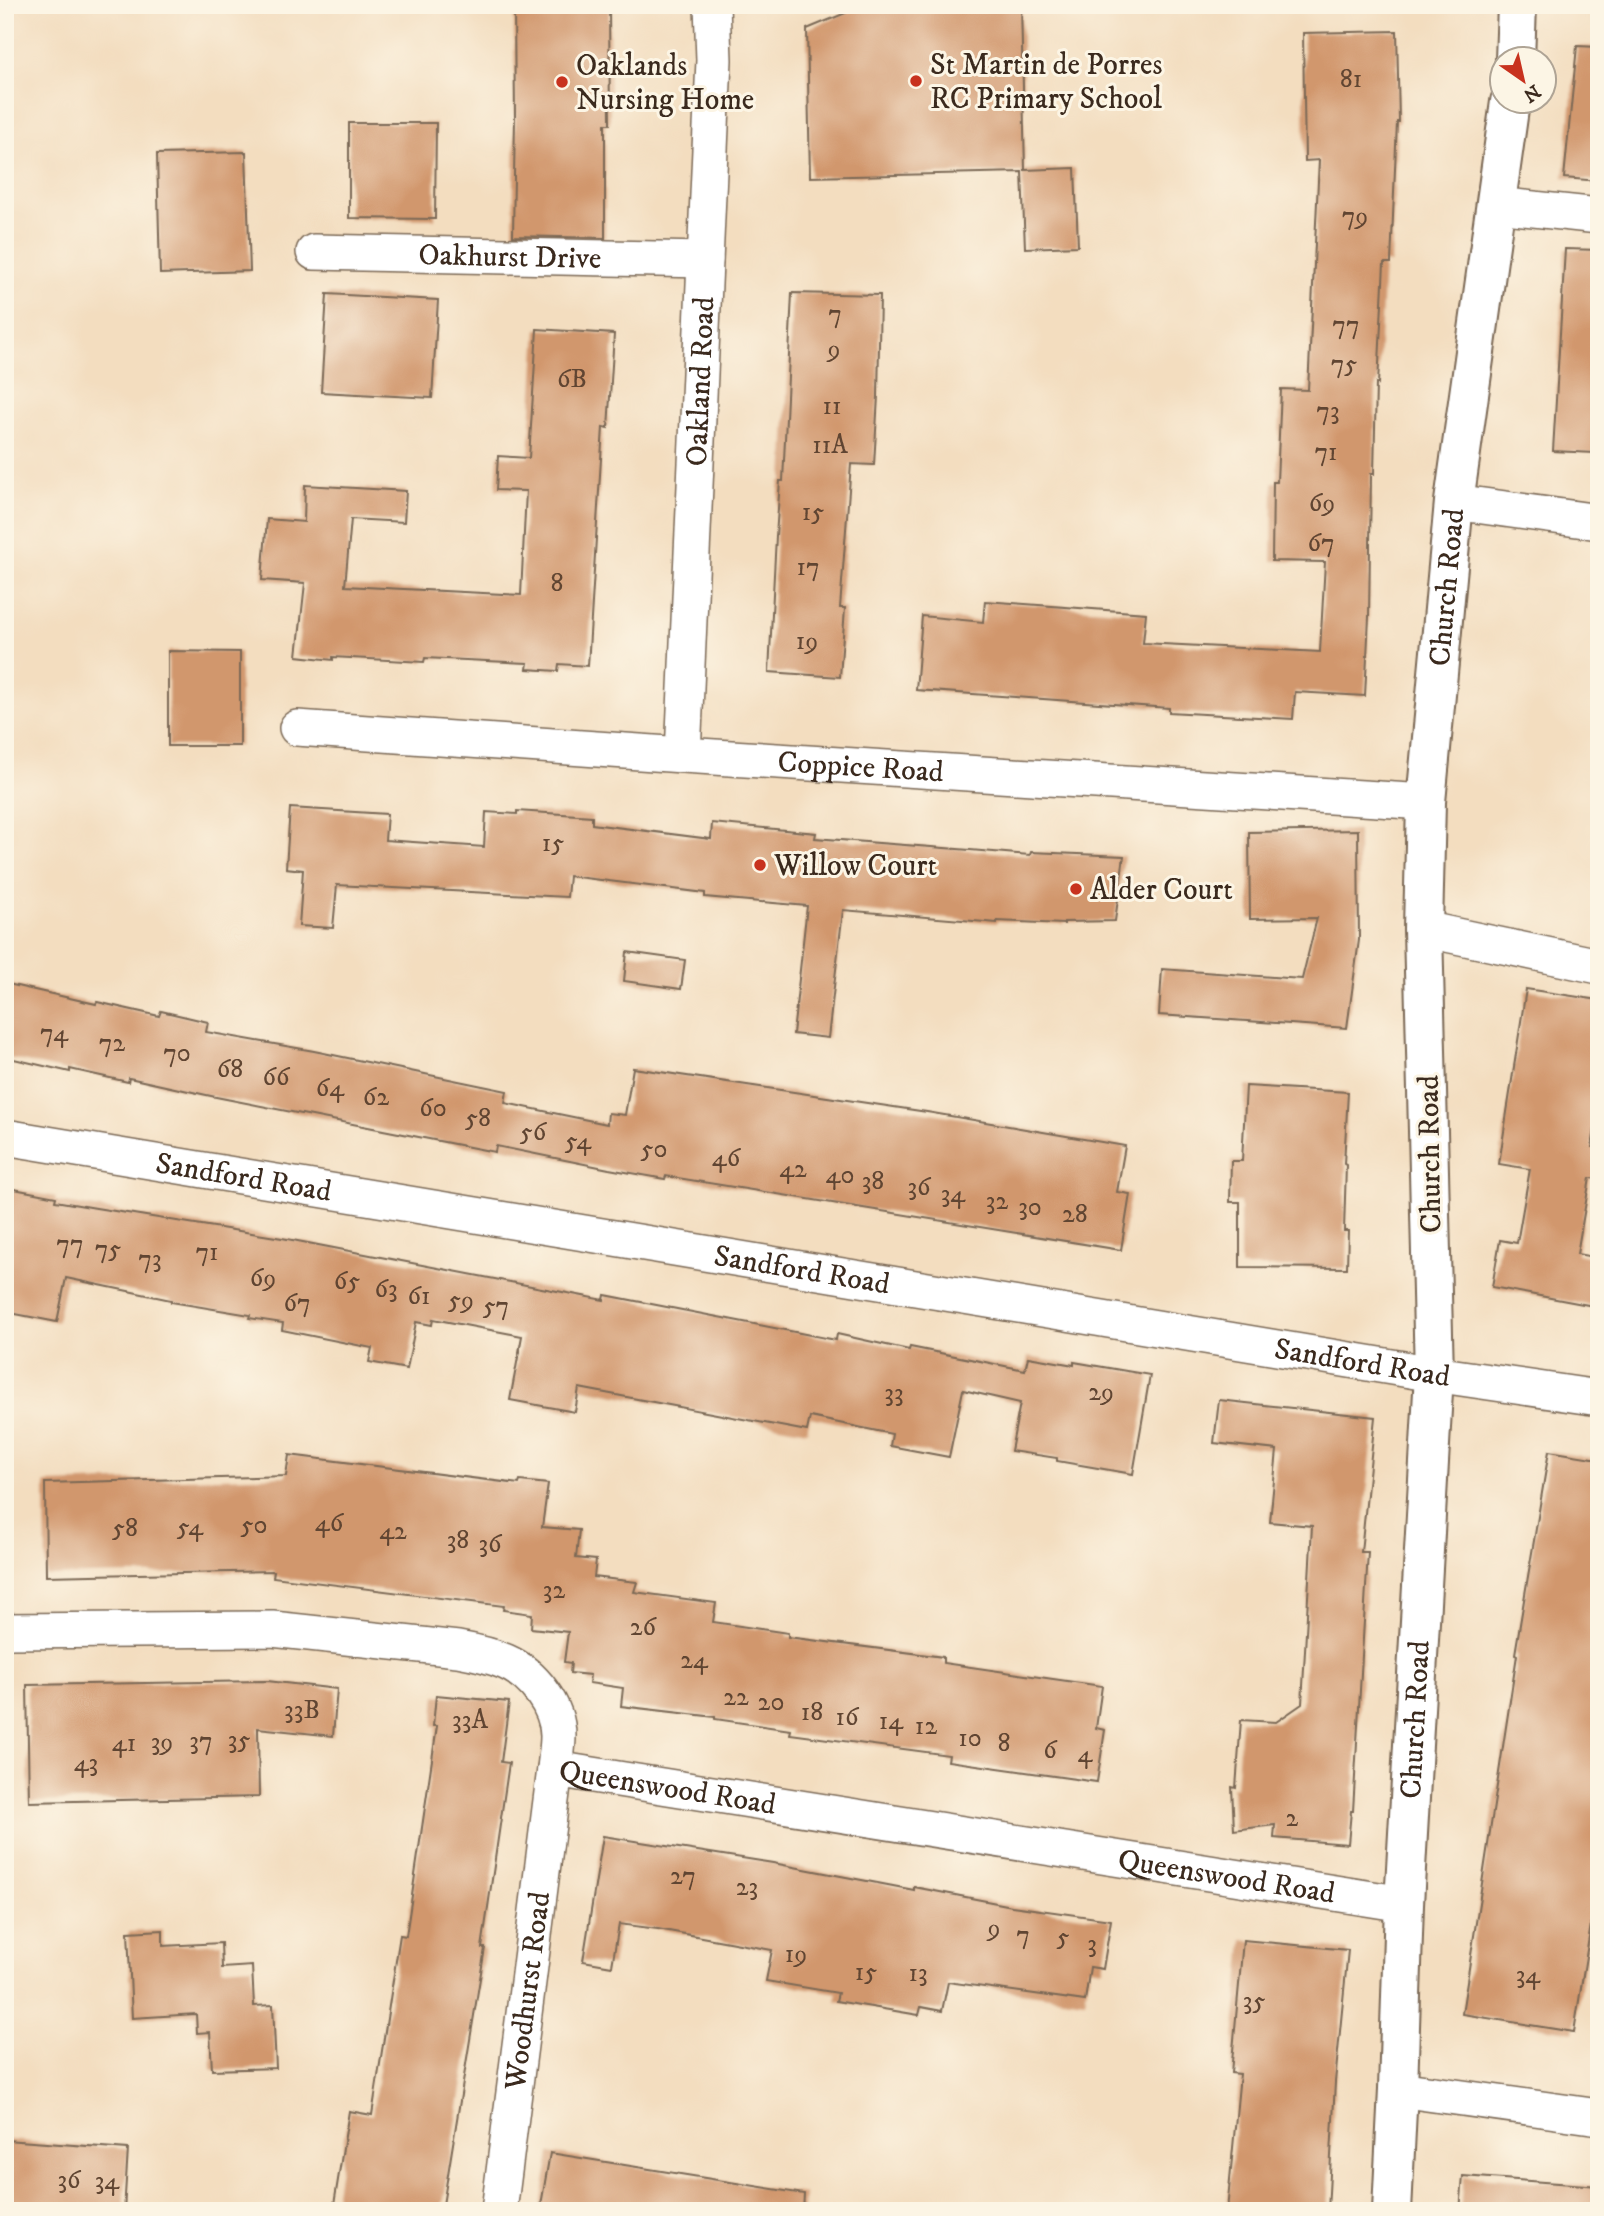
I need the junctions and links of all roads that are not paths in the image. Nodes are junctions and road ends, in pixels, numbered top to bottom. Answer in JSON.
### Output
{"nodes":[{"id":1,"x":712,"y":5,"type":"edge"},
{"id":2,"x":1517,"y":5,"type":"edge"},
{"id":3,"x":1515,"y":46,"type":"edge"},
{"id":4,"x":1508,"y":116,"type":"edge"},
{"id":5,"x":1496,"y":205,"type":"junction"},
{"id":6,"x":1599,"y":216,"type":"edge"},
{"id":7,"x":314,"y":252,"type":"dead end"},
{"id":8,"x":705,"y":260,"type":"junction"},
{"id":9,"x":1454,"y":502,"type":"junction"},
{"id":10,"x":1599,"y":522,"type":"edge"},
{"id":11,"x":297,"y":728,"type":"dead end"},
{"id":12,"x":683,"y":755,"type":"junction"},
{"id":13,"x":1426,"y":802,"type":"junction"},
{"id":14,"x":1423,"y":929,"type":"junction"},
{"id":15,"x":1599,"y":967,"type":"edge"},
{"id":16,"x":5,"y":1137,"type":"edge"},
{"id":17,"x":1434,"y":1374,"type":"junction"},
{"id":18,"x":1599,"y":1398,"type":"edge"},
{"id":19,"x":5,"y":1631,"type":"edge"},
{"id":20,"x":555,"y":1769,"type":"junction"},
{"id":21,"x":1404,"y":1903,"type":"junction"},
{"id":22,"x":1398,"y":2089,"type":"junction"},
{"id":23,"x":1599,"y":2117,"type":"edge"},
{"id":24,"x":499,"y":2211,"type":"edge"},
{"id":25,"x":1392,"y":2211,"type":"edge"}],
"edges":[{"from":1,"to":8,"type":"street","name":"Oakland Road"},
{"from":2,"to":3,"type":"street"},
{"from":4,"to":5,"type":"street","name":"Church Road"},
{"from":5,"to":6,"type":"street"},
{"from":5,"to":9,"type":"street","name":"Church Road"},
{"from":7,"to":8,"type":"street","name":"Oakhurst Drive"},
{"from":8,"to":12,"type":"street","name":"Oakland Road"},
{"from":9,"to":10,"type":"street"},
{"from":9,"to":13,"type":"street","name":"Church Road"},
{"from":11,"to":12,"type":"street","name":"Coppice Road"},
{"from":12,"to":13,"type":"street","name":"Coppice Road"},
{"from":13,"to":14,"type":"street","name":"Church Road"},
{"from":14,"to":15,"type":"street"},
{"from":14,"to":17,"type":"street","name":"Church Road"},
{"from":16,"to":17,"type":"street","name":"Sandford Road"},
{"from":17,"to":18,"type":"street","name":"Sandford Road"},
{"from":17,"to":21,"type":"street","name":"Church Road"},
{"from":19,"to":20,"type":"street","name":"Queenswood Road"},
{"from":20,"to":21,"type":"street","name":"Queenswood Road"},
{"from":20,"to":24,"type":"street","name":"Woodhurst Road"},
{"from":21,"to":22,"type":"street","name":"Church Road"},
{"from":22,"to":23,"type":"street"},
{"from":22,"to":25,"type":"street","name":"Church Road"}]}
